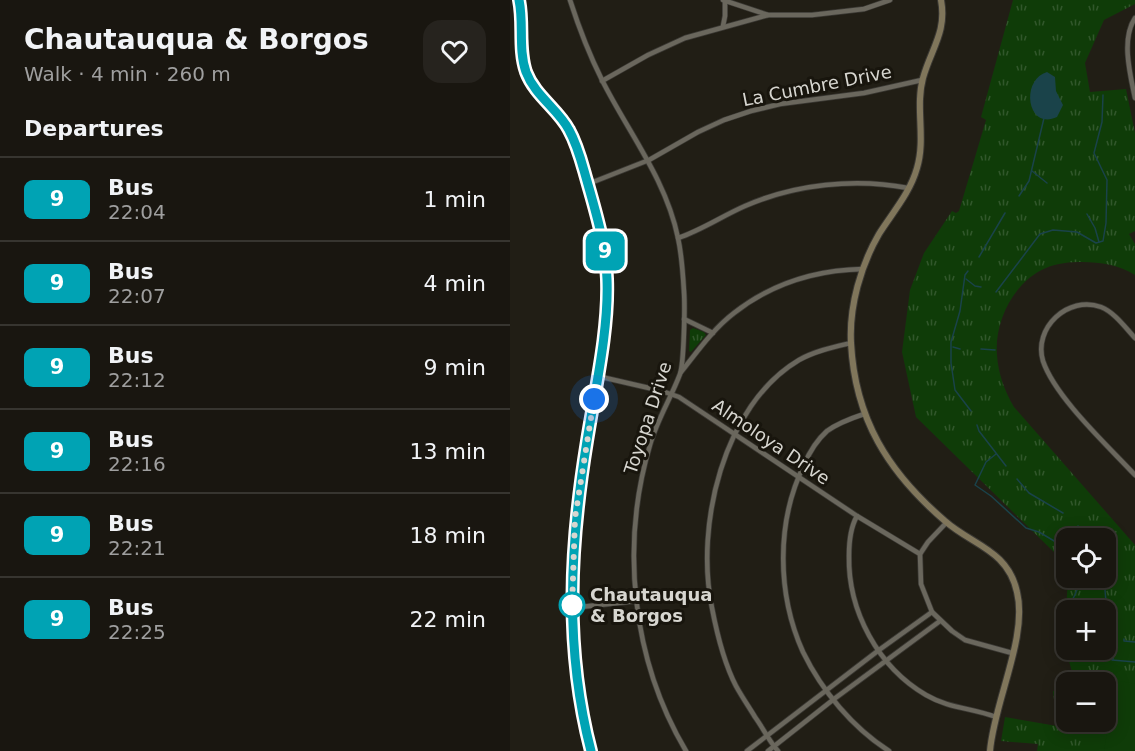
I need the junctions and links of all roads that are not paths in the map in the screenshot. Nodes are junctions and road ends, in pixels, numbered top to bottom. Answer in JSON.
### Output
{"nodes":[{"id":1,"x":519,"y":0,"type":"edge"},
{"id":2,"x":570,"y":0,"type":"edge"},
{"id":3,"x":724,"y":0,"type":"edge"},
{"id":4,"x":890,"y":0,"type":"edge"},
{"id":5,"x":941,"y":0,"type":"edge"},
{"id":6,"x":768,"y":15,"type":"junction"},
{"id":7,"x":1135,"y":18,"type":"edge"},
{"id":8,"x":723,"y":26,"type":"junction"},
{"id":9,"x":922,"y":80,"type":"junction"},
{"id":10,"x":602,"y":81,"type":"junction"},
{"id":11,"x":1135,"y":98,"type":"edge"},
{"id":12,"x":649,"y":159,"type":"junction"},
{"id":13,"x":588,"y":184,"type":"junction"},
{"id":14,"x":908,"y":188,"type":"junction"},
{"id":15,"x":678,"y":238,"type":"junction"},
{"id":16,"x":863,"y":269,"type":"junction"},
{"id":17,"x":684,"y":319,"type":"junction"},
{"id":18,"x":713,"y":333,"type":"junction"},
{"id":19,"x":1133,"y":335,"type":"edge"},
{"id":20,"x":851,"y":343,"type":"junction"},
{"id":21,"x":681,"y":372,"type":"junction"},
{"id":22,"x":597,"y":376,"type":"junction"},
{"id":23,"x":670,"y":393,"type":"junction"},
{"id":24,"x":864,"y":414,"type":"junction"},
{"id":25,"x":735,"y":434,"type":"junction"},
{"id":26,"x":798,"y":476,"type":"junction"},
{"id":27,"x":1135,"y":476,"type":"edge"},
{"id":28,"x":857,"y":516,"type":"junction"},
{"id":29,"x":946,"y":523,"type":"junction"},
{"id":30,"x":920,"y":554,"type":"junction"},
{"id":31,"x":636,"y":601,"type":"junction"},
{"id":32,"x":572,"y":608,"type":"junction"},
{"id":33,"x":932,"y":612,"type":"junction"},
{"id":34,"x":940,"y":621,"type":"junction"},
{"id":35,"x":879,"y":650,"type":"junction"},
{"id":36,"x":1012,"y":653,"type":"junction"},
{"id":37,"x":886,"y":661,"type":"junction"},
{"id":38,"x":826,"y":690,"type":"junction"},
{"id":39,"x":834,"y":699,"type":"junction"},
{"id":40,"x":996,"y":717,"type":"junction"},
{"id":41,"x":767,"y":736,"type":"junction"},
{"id":42,"x":774,"y":746,"type":"junction"},
{"id":43,"x":591,"y":751,"type":"edge"},
{"id":44,"x":686,"y":751,"type":"edge"},
{"id":45,"x":747,"y":751,"type":"edge"},
{"id":46,"x":768,"y":751,"type":"edge"},
{"id":47,"x":778,"y":751,"type":"edge"},
{"id":48,"x":889,"y":751,"type":"edge"},
{"id":49,"x":990,"y":751,"type":"edge"}],
"edges":[{"from":1,"to":13,"type":"street"},
{"from":2,"to":10,"type":"street","name":"Toyopa Drive"},
{"from":3,"to":6,"type":"street"},
{"from":3,"to":8,"type":"street"},
{"from":4,"to":6,"type":"street"},
{"from":5,"to":9,"type":"street"},
{"from":6,"to":8,"type":"street"},
{"from":7,"to":11,"type":"street"},
{"from":8,"to":10,"type":"street"},
{"from":9,"to":12,"type":"street","name":"La Cumbre Drive"},
{"from":9,"to":14,"type":"street"},
{"from":10,"to":12,"type":"street","name":"Toyopa Drive"},
{"from":12,"to":13,"type":"street","name":"La Cumbre Drive"},
{"from":12,"to":15,"type":"street","name":"Toyopa Drive"},
{"from":13,"to":22,"type":"street"},
{"from":14,"to":15,"type":"street"},
{"from":14,"to":16,"type":"street"},
{"from":15,"to":17,"type":"street","name":"Toyopa Drive"},
{"from":16,"to":18,"type":"street"},
{"from":16,"to":20,"type":"street"},
{"from":17,"to":18,"type":"street"},
{"from":17,"to":21,"type":"street","name":"Toyopa Drive"},
{"from":18,"to":21,"type":"street"},
{"from":19,"to":27,"type":"street"},
{"from":20,"to":24,"type":"street"},
{"from":20,"to":25,"type":"street"},
{"from":21,"to":23,"type":"street","name":"Toyopa Drive"},
{"from":22,"to":23,"type":"street","name":"Almoloya Drive"},
{"from":22,"to":32,"type":"street"},
{"from":23,"to":25,"type":"street","name":"Almoloya Drive"},
{"from":23,"to":31,"type":"street","name":"Toyopa Drive"},
{"from":24,"to":26,"type":"street"},
{"from":24,"to":29,"type":"street"},
{"from":25,"to":26,"type":"street","name":"Almoloya Drive"},
{"from":25,"to":41,"type":"street"},
{"from":26,"to":28,"type":"street","name":"Almoloya Drive"},
{"from":26,"to":38,"type":"street"},
{"from":28,"to":30,"type":"street","name":"Almoloya Drive"},
{"from":28,"to":35,"type":"street"},
{"from":29,"to":30,"type":"street"},
{"from":29,"to":36,"type":"street"},
{"from":30,"to":33,"type":"street"},
{"from":31,"to":32,"type":"street"},
{"from":31,"to":44,"type":"street","name":"Toyopa Drive"},
{"from":32,"to":43,"type":"street"},
{"from":33,"to":34,"type":"street"},
{"from":33,"to":35,"type":"street"},
{"from":34,"to":36,"type":"street"},
{"from":34,"to":37,"type":"street"},
{"from":35,"to":37,"type":"street"},
{"from":35,"to":38,"type":"street"},
{"from":36,"to":40,"type":"street"},
{"from":37,"to":39,"type":"street"},
{"from":37,"to":40,"type":"street"},
{"from":38,"to":39,"type":"street"},
{"from":38,"to":41,"type":"street"},
{"from":39,"to":42,"type":"street"},
{"from":39,"to":48,"type":"street"},
{"from":40,"to":49,"type":"street"},
{"from":41,"to":42,"type":"street"},
{"from":41,"to":45,"type":"street"},
{"from":42,"to":46,"type":"street"},
{"from":42,"to":47,"type":"street"}]}
